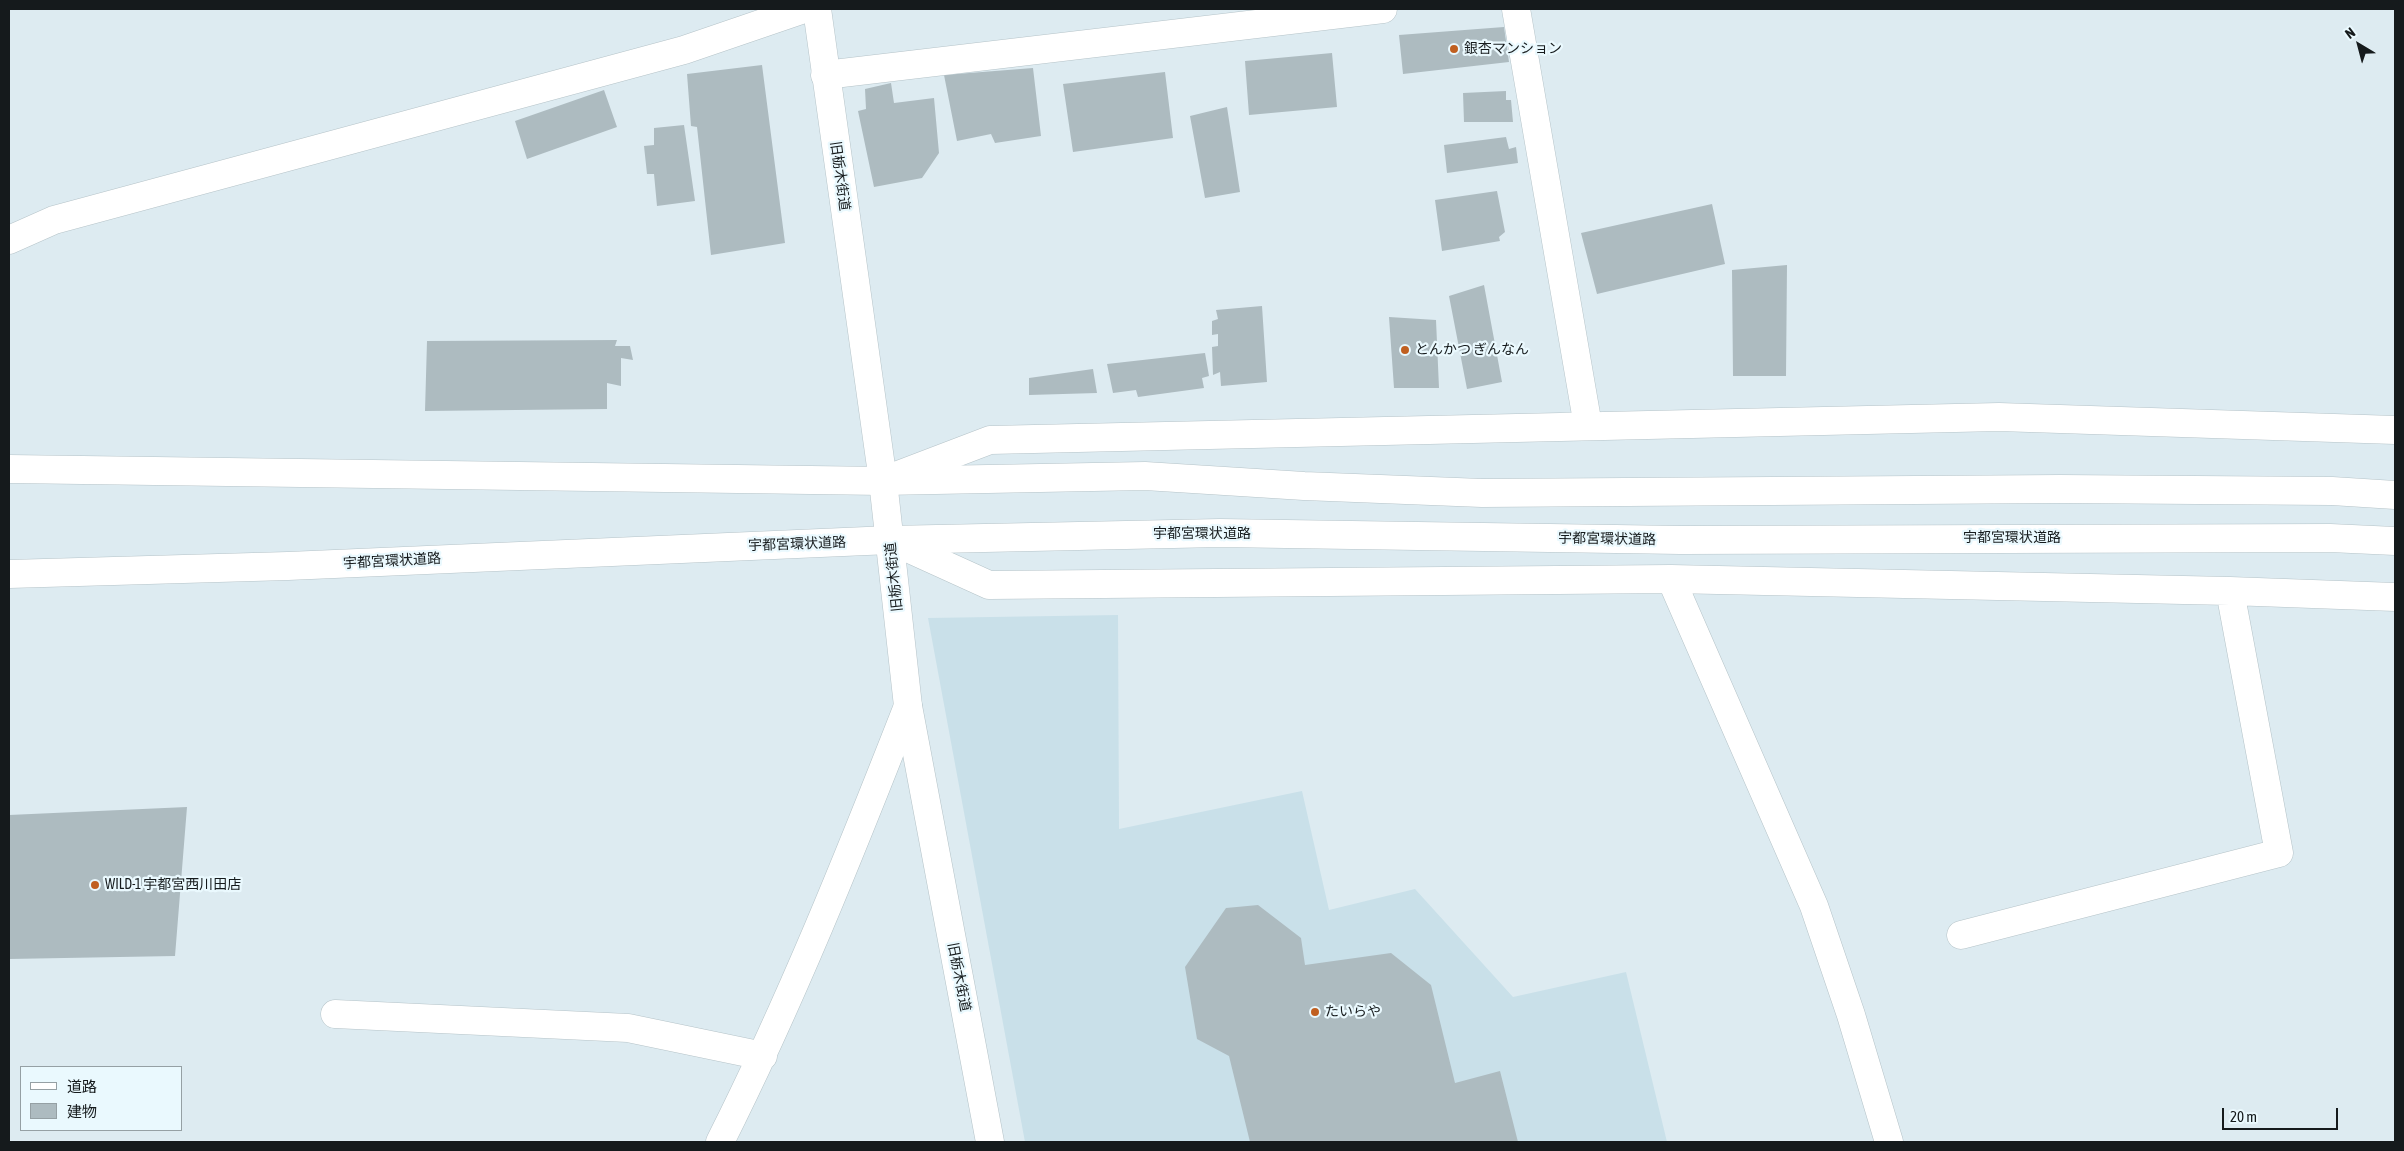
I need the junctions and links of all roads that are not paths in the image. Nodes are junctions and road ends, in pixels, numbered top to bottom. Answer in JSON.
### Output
{"nodes":[{"id":1,"x":804,"y":9,"type":"edge"},
{"id":2,"x":818,"y":9,"type":"edge"},
{"id":3,"x":1382,"y":9,"type":"edge"},
{"id":4,"x":1516,"y":9,"type":"edge"},
{"id":5,"x":825,"y":75,"type":"junction"},
{"id":6,"x":9,"y":240,"type":"edge"},
{"id":7,"x":1588,"y":426,"type":"junction"},
{"id":8,"x":2395,"y":430,"type":"edge"},
{"id":9,"x":9,"y":469,"type":"edge"},
{"id":10,"x":883,"y":481,"type":"junction"},
{"id":11,"x":2395,"y":495,"type":"edge"},
{"id":12,"x":890,"y":540,"type":"junction"},
{"id":13,"x":2395,"y":541,"type":"edge"},
{"id":14,"x":9,"y":574,"type":"edge"},
{"id":15,"x":1670,"y":579,"type":"junction"},
{"id":16,"x":2230,"y":591,"type":"junction"},
{"id":17,"x":2395,"y":597,"type":"edge"},
{"id":18,"x":908,"y":706,"type":"junction"},
{"id":19,"x":1961,"y":935,"type":"dead end"},
{"id":20,"x":335,"y":1014,"type":"dead end"},
{"id":21,"x":763,"y":1056,"type":"junction"},
{"id":22,"x":720,"y":1142,"type":"edge"},
{"id":23,"x":990,"y":1142,"type":"edge"},
{"id":24,"x":1889,"y":1142,"type":"edge"}],
"edges":[{"from":1,"to":6,"type":"main road"},
{"from":2,"to":5,"type":"main road","name":"旧栃木街道"},
{"from":3,"to":5,"type":"main road"},
{"from":4,"to":7,"type":"main road"},
{"from":5,"to":10,"type":"main road","name":"旧栃木街道"},
{"from":7,"to":8,"type":"main road"},
{"from":7,"to":10,"type":"main road"},
{"from":9,"to":10,"type":"main road"},
{"from":10,"to":11,"type":"main road"},
{"from":10,"to":12,"type":"main road","name":"旧栃木街道"},
{"from":12,"to":13,"type":"main road","name":"宇都宮環状道路"},
{"from":12,"to":14,"type":"main road","name":"宇都宮環状道路"},
{"from":12,"to":15,"type":"main road"},
{"from":12,"to":18,"type":"main road","name":"旧栃木街道"},
{"from":15,"to":16,"type":"main road"},
{"from":15,"to":24,"type":"main road"},
{"from":16,"to":17,"type":"main road"},
{"from":16,"to":19,"type":"main road"},
{"from":18,"to":21,"type":"main road"},
{"from":18,"to":23,"type":"main road","name":"旧栃木街道"},
{"from":20,"to":21,"type":"main road"},
{"from":21,"to":22,"type":"main road"}]}
